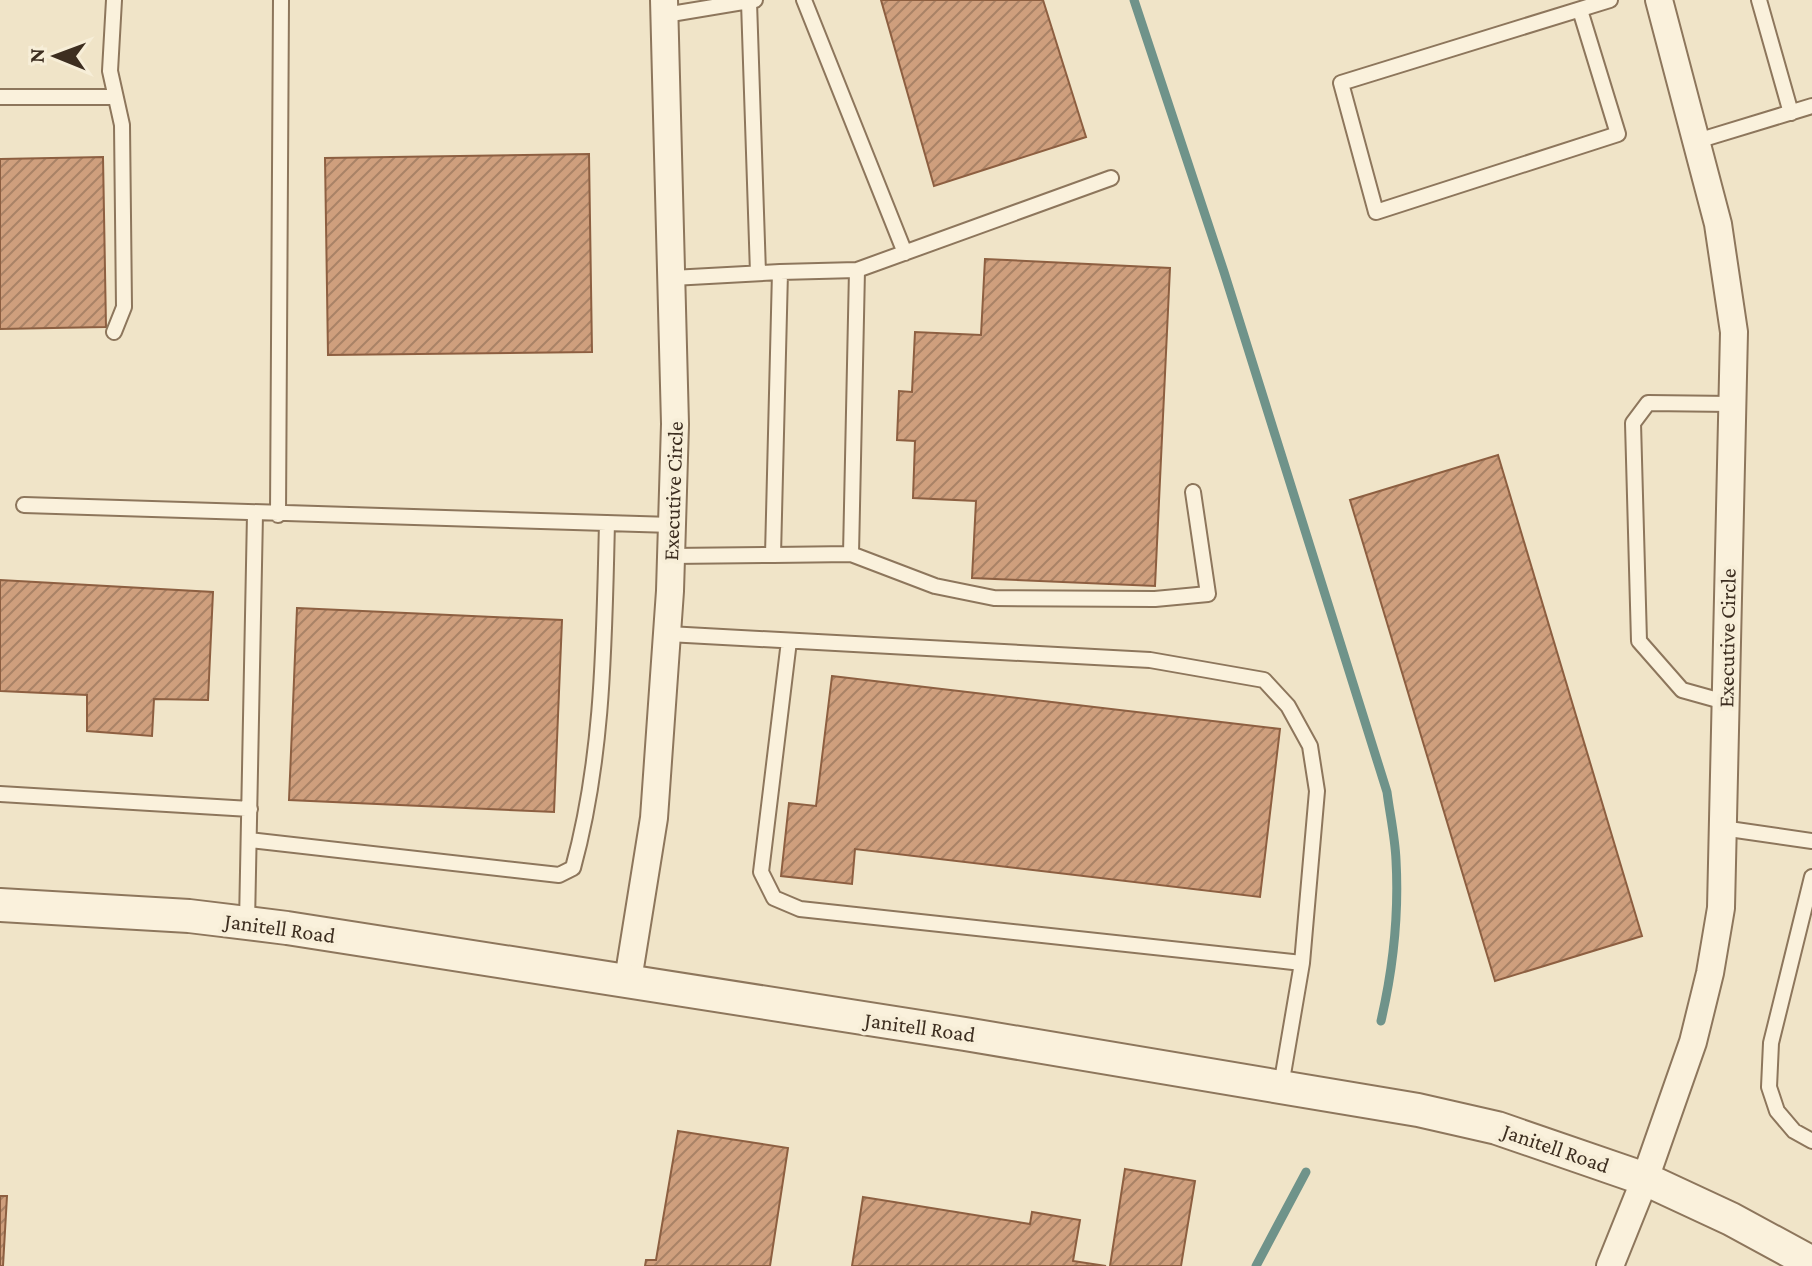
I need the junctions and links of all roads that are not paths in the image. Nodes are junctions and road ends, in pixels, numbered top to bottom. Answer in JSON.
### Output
{"nodes":[{"id":1,"x":114,"y":0,"type":"edge"},
{"id":2,"x":281,"y":0,"type":"edge"},
{"id":3,"x":804,"y":0,"type":"edge"},
{"id":4,"x":1610,"y":0,"type":"edge"},
{"id":5,"x":1659,"y":0,"type":"edge"},
{"id":6,"x":1759,"y":0,"type":"edge"},
{"id":7,"x":753,"y":1,"type":"edge"},
{"id":8,"x":664,"y":8,"type":"edge"},
{"id":9,"x":1580,"y":10,"type":"junction"},
{"id":10,"x":0,"y":97,"type":"edge"},
{"id":11,"x":115,"y":97,"type":"junction"},
{"id":12,"x":1812,"y":106,"type":"edge"},
{"id":13,"x":1791,"y":113,"type":"junction"},
{"id":14,"x":1697,"y":141,"type":"junction"},
{"id":15,"x":1111,"y":178,"type":"dead end"},
{"id":16,"x":905,"y":253,"type":"junction"},
{"id":17,"x":857,"y":270,"type":"junction"},
{"id":18,"x":780,"y":272,"type":"junction"},
{"id":19,"x":758,"y":273,"type":"junction"},
{"id":20,"x":672,"y":278,"type":"junction"},
{"id":21,"x":114,"y":332,"type":"dead end"},
{"id":22,"x":1732,"y":404,"type":"junction"},
{"id":23,"x":1193,"y":492,"type":"dead end"},
{"id":24,"x":24,"y":505,"type":"dead end"},
{"id":25,"x":255,"y":514,"type":"junction"},
{"id":26,"x":278,"y":515,"type":"junction"},
{"id":27,"x":607,"y":523,"type":"junction"},
{"id":28,"x":672,"y":525,"type":"junction"},
{"id":29,"x":851,"y":554,"type":"junction"},
{"id":30,"x":773,"y":555,"type":"junction"},
{"id":31,"x":671,"y":556,"type":"junction"},
{"id":32,"x":668,"y":634,"type":"junction"},
{"id":33,"x":789,"y":641,"type":"junction"},
{"id":34,"x":1725,"y":702,"type":"junction"},
{"id":35,"x":0,"y":794,"type":"edge"},
{"id":36,"x":250,"y":809,"type":"junction"},
{"id":37,"x":1722,"y":828,"type":"junction"},
{"id":38,"x":249,"y":840,"type":"junction"},
{"id":39,"x":1812,"y":841,"type":"edge"},
{"id":40,"x":1812,"y":877,"type":"edge"},
{"id":41,"x":0,"y":905,"type":"edge"},
{"id":42,"x":247,"y":923,"type":"junction"},
{"id":43,"x":1302,"y":963,"type":"junction"},
{"id":44,"x":628,"y":980,"type":"junction"},
{"id":45,"x":1281,"y":1086,"type":"junction"},
{"id":46,"x":1812,"y":1141,"type":"edge"},
{"id":47,"x":1645,"y":1179,"type":"junction"},
{"id":48,"x":1812,"y":1263,"type":"edge"},
{"id":49,"x":1610,"y":1266,"type":"edge"}],
"edges":[{"from":1,"to":11,"type":"lane"},
{"from":2,"to":26,"type":"lane"},
{"from":3,"to":16,"type":"lane"},
{"from":4,"to":9,"type":"lane"},
{"from":5,"to":14,"type":"street","name":"Executive Circle"},
{"from":6,"to":13,"type":"lane"},
{"from":7,"to":8,"type":"lane"},
{"from":7,"to":19,"type":"lane"},
{"from":8,"to":20,"type":"street","name":"Executive Circle"},
{"from":9,"to":9,"type":"lane"},
{"from":10,"to":11,"type":"lane"},
{"from":11,"to":21,"type":"lane"},
{"from":12,"to":13,"type":"lane"},
{"from":13,"to":14,"type":"lane"},
{"from":14,"to":22,"type":"street","name":"Executive Circle"},
{"from":15,"to":16,"type":"lane"},
{"from":16,"to":17,"type":"lane"},
{"from":17,"to":18,"type":"lane"},
{"from":17,"to":29,"type":"lane"},
{"from":18,"to":19,"type":"lane"},
{"from":18,"to":30,"type":"lane"},
{"from":19,"to":20,"type":"lane"},
{"from":20,"to":28,"type":"street","name":"Executive Circle"},
{"from":22,"to":34,"type":"street","name":"Executive Circle"},
{"from":22,"to":34,"type":"lane"},
{"from":23,"to":29,"type":"lane"},
{"from":24,"to":25,"type":"lane"},
{"from":25,"to":26,"type":"lane"},
{"from":25,"to":36,"type":"lane"},
{"from":26,"to":27,"type":"lane"},
{"from":27,"to":28,"type":"lane"},
{"from":27,"to":38,"type":"lane"},
{"from":28,"to":31,"type":"street","name":"Executive Circle"},
{"from":29,"to":30,"type":"lane"},
{"from":30,"to":31,"type":"lane"},
{"from":31,"to":32,"type":"street","name":"Executive Circle"},
{"from":32,"to":33,"type":"lane"},
{"from":32,"to":44,"type":"street","name":"Executive Circle"},
{"from":33,"to":43,"type":"lane"},
{"from":33,"to":43,"type":"lane"},
{"from":34,"to":37,"type":"street","name":"Executive Circle"},
{"from":35,"to":36,"type":"lane"},
{"from":36,"to":38,"type":"lane"},
{"from":37,"to":39,"type":"lane"},
{"from":37,"to":47,"type":"street","name":"Executive Circle"},
{"from":38,"to":42,"type":"lane"},
{"from":40,"to":46,"type":"lane"},
{"from":41,"to":42,"type":"street","name":"Janitell Road"},
{"from":42,"to":44,"type":"street","name":"Janitell Road"},
{"from":43,"to":45,"type":"lane"},
{"from":44,"to":45,"type":"street","name":"Janitell Road"},
{"from":45,"to":47,"type":"street","name":"Janitell Road"},
{"from":47,"to":48,"type":"street","name":"Janitell Road"},
{"from":47,"to":49,"type":"street","name":"Executive Circle"}]}
